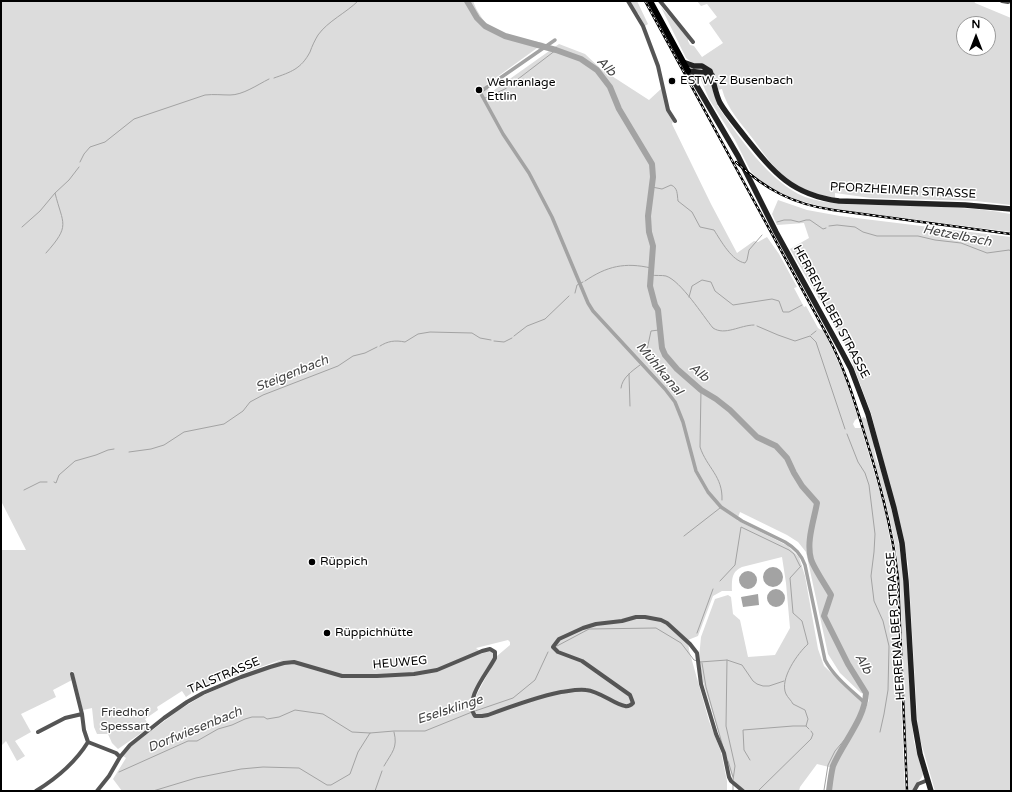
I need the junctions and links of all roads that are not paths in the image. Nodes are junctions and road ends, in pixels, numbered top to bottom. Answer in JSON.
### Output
{"nodes":[{"id":1,"x":628,"y":1,"type":"edge"},
{"id":2,"x":650,"y":1,"type":"edge"},
{"id":3,"x":654,"y":1,"type":"edge"},
{"id":4,"x":660,"y":1,"type":"edge"},
{"id":5,"x":1002,"y":1,"type":"edge"},
{"id":6,"x":1010,"y":1,"type":"edge"},
{"id":7,"x":657,"y":11,"type":"junction"},
{"id":8,"x":693,"y":42,"type":"dead end"},
{"id":9,"x":683,"y":62,"type":"junction"},
{"id":10,"x":694,"y":66,"type":"junction"},
{"id":11,"x":688,"y":71,"type":"junction"},
{"id":12,"x":700,"y":72,"type":"junction"},
{"id":13,"x":712,"y":75,"type":"junction"},
{"id":14,"x":696,"y":85,"type":"junction"},
{"id":15,"x":675,"y":121,"type":"dead end"},
{"id":16,"x":1011,"y":209,"type":"edge"},
{"id":17,"x":299,"y":663,"type":"joint"},
{"id":18,"x":72,"y":674,"type":"dead end"},
{"id":19,"x":82,"y":714,"type":"junction"},
{"id":20,"x":38,"y":732,"type":"dead end"},
{"id":21,"x":88,"y":742,"type":"junction"},
{"id":22,"x":120,"y":757,"type":"junction"},
{"id":23,"x":928,"y":780,"type":"junction"},
{"id":24,"x":36,"y":791,"type":"edge"},
{"id":25,"x":97,"y":791,"type":"edge"},
{"id":26,"x":743,"y":791,"type":"edge"},
{"id":27,"x":914,"y":791,"type":"edge"},
{"id":28,"x":931,"y":791,"type":"edge"}],
"edges":[{"from":1,"to":15,"type":"street"},
{"from":2,"to":7,"type":"main road","name":"HERRENALBER STRASSE"},
{"from":3,"to":7,"type":"main road","name":"HERRENALBER STRASSE"},
{"from":4,"to":8,"type":"street"},
{"from":5,"to":6,"type":"street"},
{"from":7,"to":9,"type":"main road","name":"HERRENALBER STRASSE"},
{"from":9,"to":10,"type":"main road"},
{"from":9,"to":11,"type":"main road","name":"HERRENALBER STRASSE"},
{"from":10,"to":11,"type":"main road"},
{"from":10,"to":13,"type":"main road"},
{"from":11,"to":12,"type":"main road"},
{"from":11,"to":14,"type":"main road","name":"HERRENALBER STRASSE"},
{"from":12,"to":13,"type":"main road"},
{"from":12,"to":14,"type":"main road"},
{"from":13,"to":16,"type":"main road","name":"PFORZHEIMER STRASSE"},
{"from":14,"to":23,"type":"main road","name":"HERRENALBER STRASSE"},
{"from":17,"to":22,"type":"street","name":"TALSTRASSE"},
{"from":17,"to":26,"type":"street","name":"HEUWEG"},
{"from":18,"to":19,"type":"street"},
{"from":19,"to":20,"type":"street"},
{"from":19,"to":21,"type":"street"},
{"from":21,"to":22,"type":"street"},
{"from":21,"to":24,"type":"street"},
{"from":22,"to":25,"type":"street","name":"TALSTRASSE"},
{"from":23,"to":27,"type":"street"},
{"from":23,"to":28,"type":"main road","name":"HERRENALBER STRASSE"}]}
